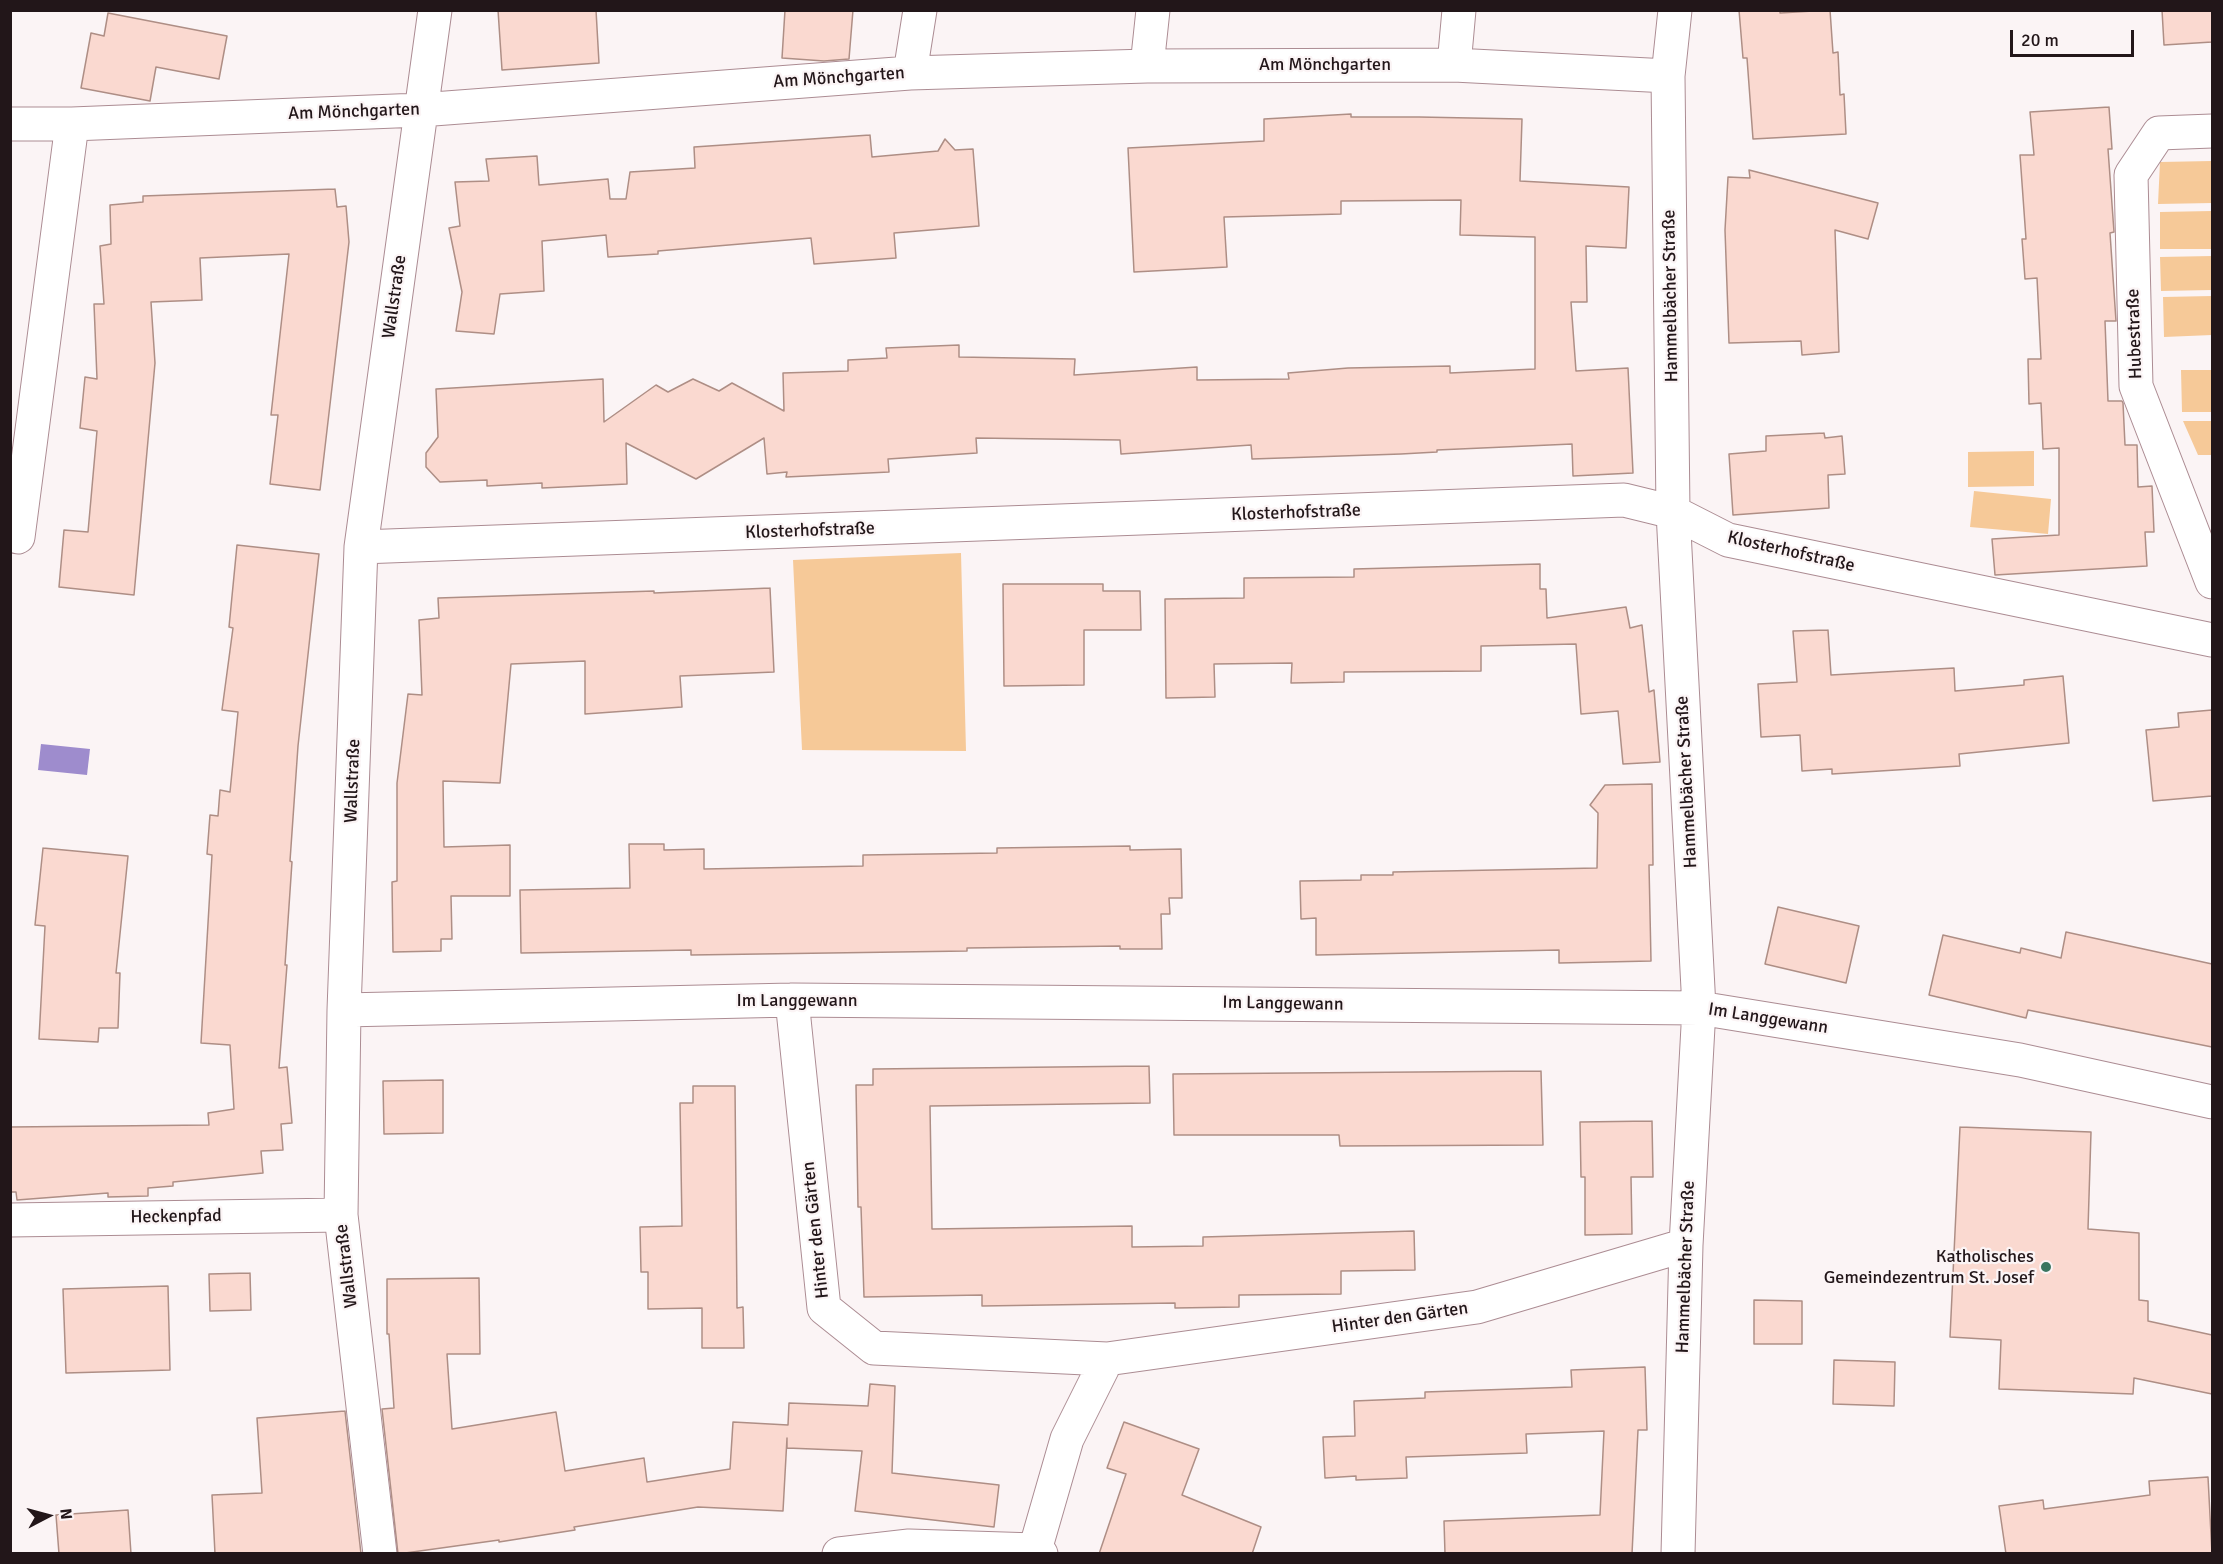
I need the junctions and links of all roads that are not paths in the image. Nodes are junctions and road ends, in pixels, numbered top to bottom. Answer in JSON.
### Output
{"nodes":[{"id":1,"x":435,"y":10,"type":"edge"},
{"id":2,"x":920,"y":10,"type":"edge"},
{"id":3,"x":1153,"y":10,"type":"edge"},
{"id":4,"x":1459,"y":10,"type":"edge"},
{"id":5,"x":1675,"y":10,"type":"edge"},
{"id":6,"x":1454,"y":65,"type":"junction"},
{"id":7,"x":1147,"y":66,"type":"junction"},
{"id":8,"x":910,"y":73,"type":"junction"},
{"id":9,"x":1668,"y":76,"type":"junction"},
{"id":10,"x":420,"y":110,"type":"junction"},
{"id":11,"x":10,"y":124,"type":"edge"},
{"id":12,"x":72,"y":124,"type":"junction"},
{"id":13,"x":2212,"y":131,"type":"edge"},
{"id":14,"x":1673,"y":512,"type":"junction"},
{"id":15,"x":18,"y":537,"type":"dead end"},
{"id":16,"x":362,"y":547,"type":"junction"},
{"id":17,"x":2212,"y":582,"type":"edge"},
{"id":18,"x":2212,"y":640,"type":"edge"},
{"id":19,"x":792,"y":1000,"type":"junction"},
{"id":20,"x":1699,"y":1008,"type":"junction"},
{"id":21,"x":344,"y":1010,"type":"junction"},
{"id":22,"x":2212,"y":1102,"type":"edge"},
{"id":23,"x":341,"y":1215,"type":"junction"},
{"id":24,"x":10,"y":1220,"type":"edge"},
{"id":25,"x":1686,"y":1245,"type":"junction"},
{"id":26,"x":1107,"y":1359,"type":"junction"},
{"id":27,"x":1038,"y":1552,"type":"edge"},
{"id":28,"x":380,"y":1554,"type":"edge"},
{"id":29,"x":839,"y":1554,"type":"edge"},
{"id":30,"x":1678,"y":1554,"type":"edge"}],
"edges":[{"from":1,"to":10,"type":"street","name":"Wallstraße"},
{"from":2,"to":8,"type":"street"},
{"from":3,"to":7,"type":"street"},
{"from":4,"to":6,"type":"street"},
{"from":5,"to":9,"type":"street","name":"Hammelbächer Straße"},
{"from":6,"to":7,"type":"street","name":"Am Mönchgarten"},
{"from":6,"to":9,"type":"street","name":"Am Mönchgarten"},
{"from":7,"to":8,"type":"street","name":"Am Mönchgarten"},
{"from":8,"to":10,"type":"street","name":"Am Mönchgarten"},
{"from":9,"to":14,"type":"street","name":"Hammelbächer Straße"},
{"from":10,"to":12,"type":"street","name":"Am Mönchgarten"},
{"from":10,"to":16,"type":"street","name":"Wallstraße"},
{"from":11,"to":12,"type":"street","name":"Am Mönchgarten"},
{"from":12,"to":15,"type":"street"},
{"from":13,"to":17,"type":"street","name":"Hubestraße"},
{"from":14,"to":16,"type":"street","name":"Klosterhofstraße"},
{"from":14,"to":18,"type":"street","name":"Klosterhofstraße"},
{"from":14,"to":20,"type":"street","name":"Hammelbächer Straße"},
{"from":16,"to":21,"type":"street","name":"Wallstraße"},
{"from":19,"to":20,"type":"street","name":"Im Langgewann"},
{"from":19,"to":21,"type":"street","name":"Im Langgewann"},
{"from":19,"to":26,"type":"street","name":"Hinter den Gärten"},
{"from":20,"to":22,"type":"street","name":"Im Langgewann"},
{"from":20,"to":25,"type":"street","name":"Hammelbächer Straße"},
{"from":21,"to":23,"type":"street","name":"Wallstraße"},
{"from":23,"to":24,"type":"street","name":"Heckenpfad"},
{"from":23,"to":28,"type":"street","name":"Wallstraße"},
{"from":25,"to":26,"type":"street","name":"Hinter den Gärten"},
{"from":25,"to":30,"type":"street","name":"Hammelbächer Straße"},
{"from":26,"to":27,"type":"street"},
{"from":27,"to":29,"type":"street"}]}
